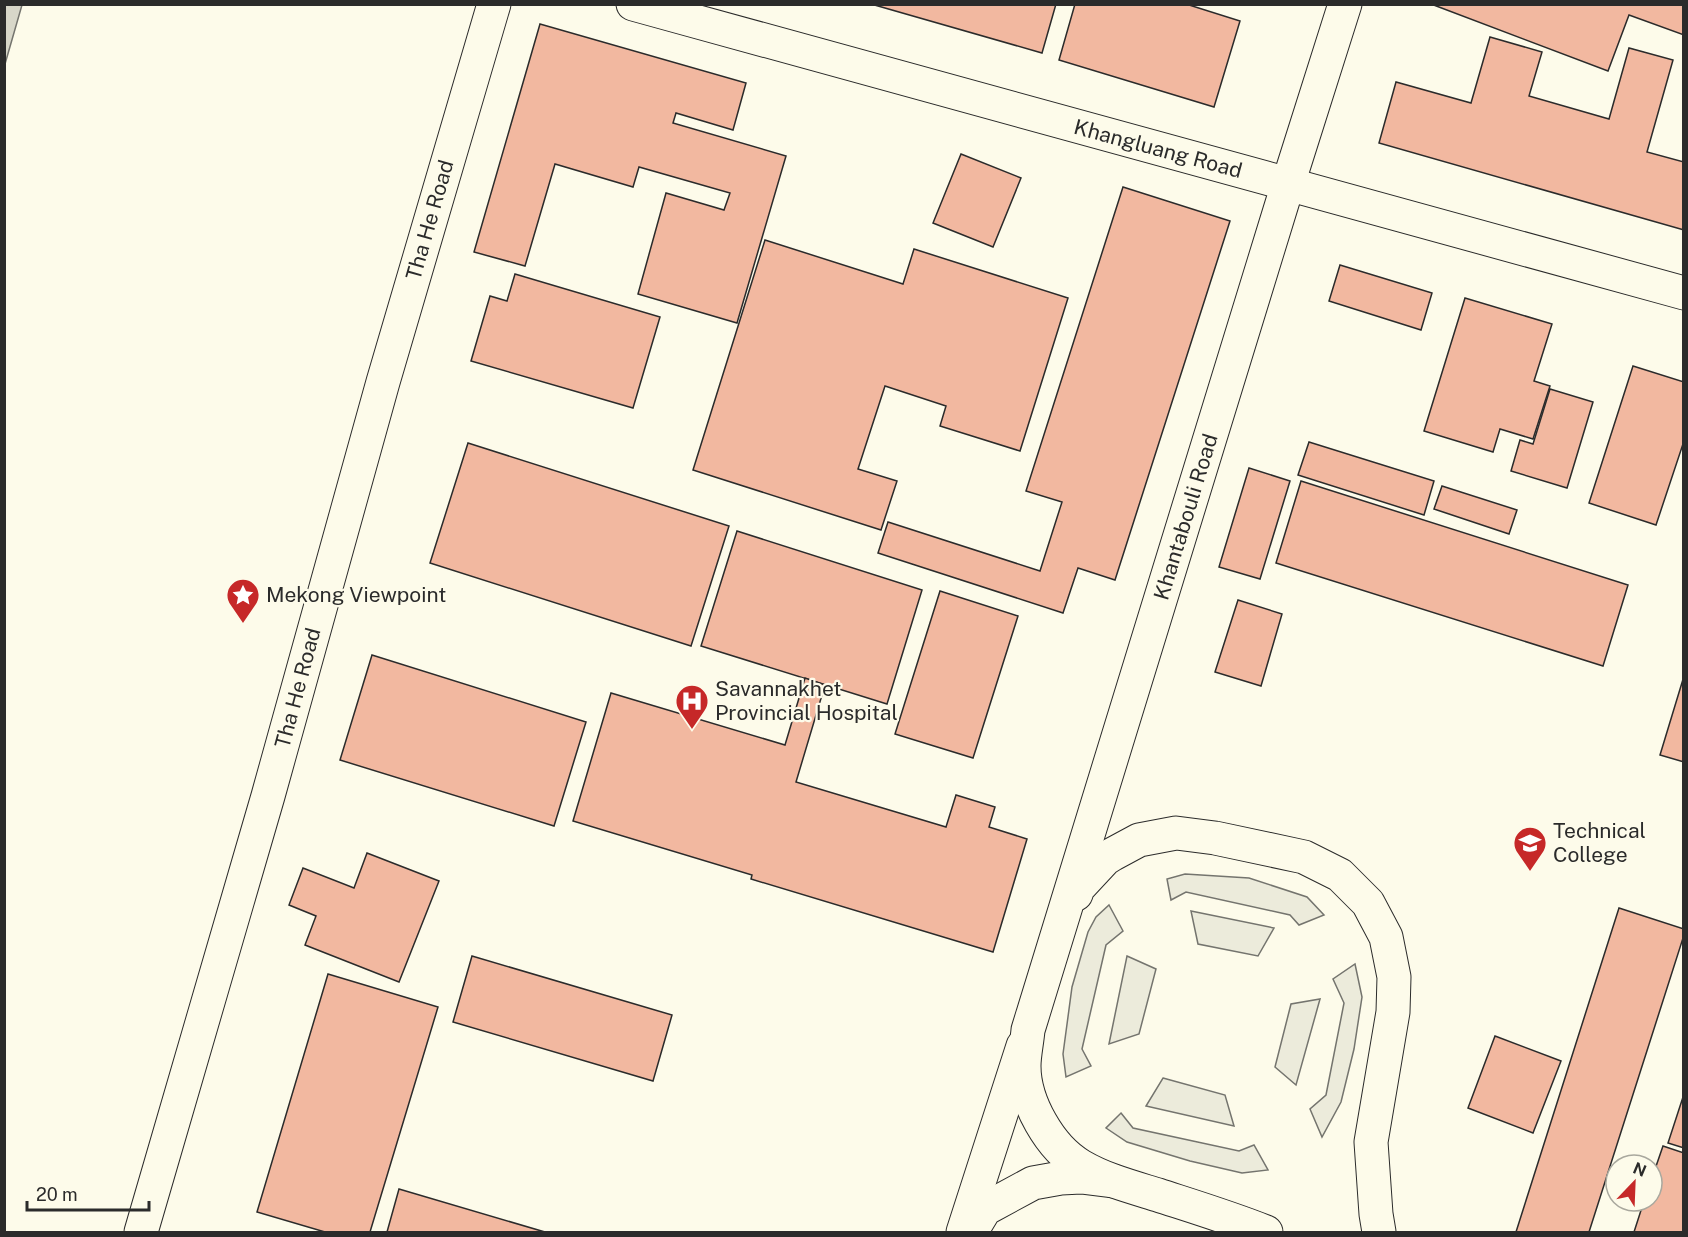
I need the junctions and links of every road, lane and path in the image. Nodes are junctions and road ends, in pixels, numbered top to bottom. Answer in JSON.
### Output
{"nodes":[{"id":1,"x":494,"y":4,"type":"edge"},
{"id":2,"x":633,"y":4,"type":"edge"},
{"id":3,"x":1345,"y":4,"type":"edge"},
{"id":4,"x":1288,"y":184,"type":"junction"},
{"id":5,"x":1683,"y":293,"type":"edge"},
{"id":6,"x":1060,"y":926,"type":"junction"},
{"id":7,"x":1028,"y":1030,"type":"junction"},
{"id":8,"x":1115,"y":1181,"type":"junction"},
{"id":9,"x":141,"y":1233,"type":"edge"},
{"id":10,"x":963,"y":1233,"type":"edge"},
{"id":11,"x":971,"y":1233,"type":"edge"},
{"id":12,"x":1266,"y":1233,"type":"edge"},
{"id":13,"x":1379,"y":1233,"type":"edge"}],
"edges":[{"from":1,"to":9,"type":"street","name":"Tha He Road"},
{"from":2,"to":4,"type":"street","name":"Khangluang Road"},
{"from":3,"to":4,"type":"street","name":"Khantabouli Road"},
{"from":4,"to":5,"type":"street","name":"Khangluang Road"},
{"from":4,"to":6,"type":"street","name":"Khantabouli Road"},
{"from":6,"to":7,"type":"street","name":"Khantabouli Road"},
{"from":6,"to":13,"type":"street"},
{"from":7,"to":8,"type":"street"},
{"from":7,"to":10,"type":"street"},
{"from":8,"to":11,"type":"street"},
{"from":8,"to":12,"type":"street"}]}
